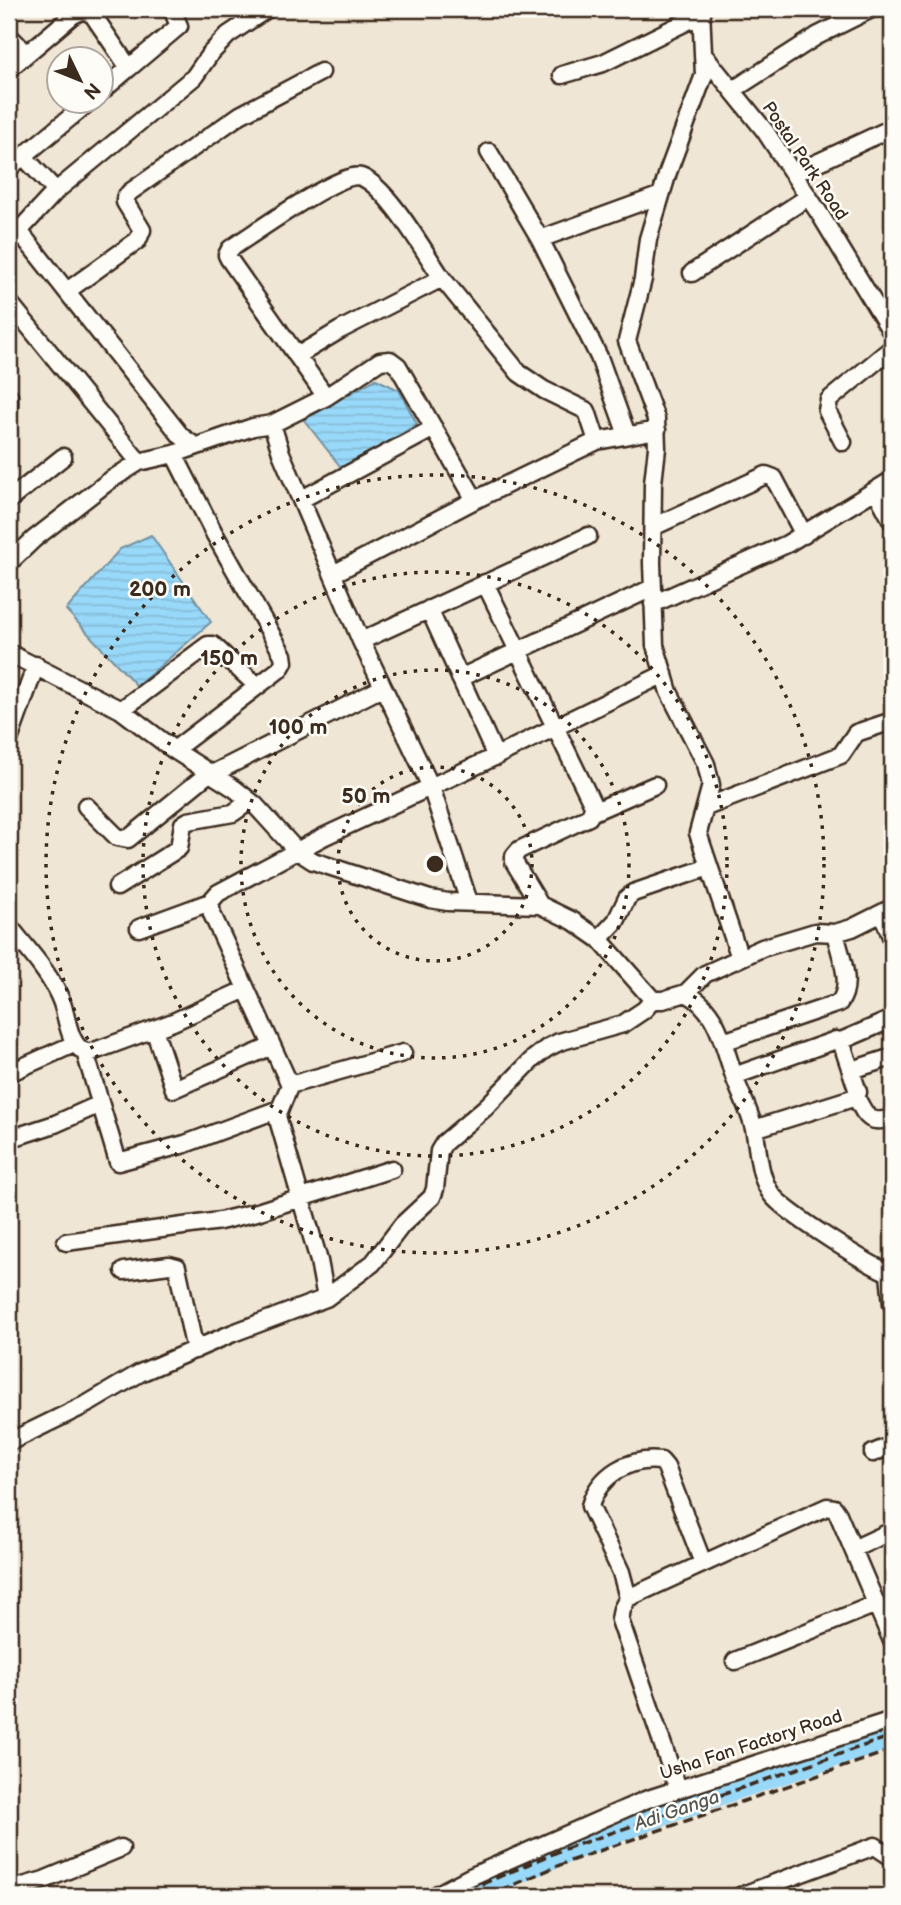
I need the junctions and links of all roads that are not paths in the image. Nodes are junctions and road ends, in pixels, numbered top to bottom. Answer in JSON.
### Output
{"nodes":[{"id":1,"x":172,"y":9,"type":"edge"},
{"id":2,"x":267,"y":9,"type":"edge"},
{"id":3,"x":871,"y":9,"type":"edge"},
{"id":4,"x":702,"y":11,"type":"edge"},
{"id":5,"x":9,"y":36,"type":"edge"},
{"id":6,"x":26,"y":53,"type":"junction"},
{"id":7,"x":703,"y":54,"type":"junction"},
{"id":8,"x":129,"y":68,"type":"junction"},
{"id":9,"x":9,"y":69,"type":"edge"},
{"id":10,"x":321,"y":72,"type":"dead end"},
{"id":11,"x":562,"y":75,"type":"dead end"},
{"id":12,"x":116,"y":79,"type":"edge"},
{"id":13,"x":733,"y":90,"type":"junction"},
{"id":14,"x":72,"y":116,"type":"edge"},
{"id":15,"x":892,"y":128,"type":"edge"},
{"id":16,"x":489,"y":152,"type":"dead end"},
{"id":17,"x":24,"y":157,"type":"junction"},
{"id":18,"x":9,"y":168,"type":"edge"},
{"id":19,"x":793,"y":174,"type":"junction"},
{"id":20,"x":56,"y":191,"type":"junction"},
{"id":21,"x":661,"y":195,"type":"junction"},
{"id":22,"x":808,"y":197,"type":"junction"},
{"id":23,"x":14,"y":236,"type":"edge"},
{"id":24,"x":540,"y":239,"type":"junction"},
{"id":25,"x":692,"y":273,"type":"dead end"},
{"id":26,"x":442,"y":278,"type":"junction"},
{"id":27,"x":67,"y":290,"type":"junction"},
{"id":28,"x":9,"y":302,"type":"edge"},
{"id":29,"x":892,"y":333,"type":"edge"},
{"id":30,"x":892,"y":348,"type":"edge"},
{"id":31,"x":297,"y":356,"type":"junction"},
{"id":32,"x":9,"y":396,"type":"edge"},
{"id":33,"x":326,"y":397,"type":"junction"},
{"id":34,"x":9,"y":405,"type":"edge"},
{"id":35,"x":272,"y":424,"type":"junction"},
{"id":36,"x":434,"y":428,"type":"junction"},
{"id":37,"x":657,"y":430,"type":"junction"},
{"id":38,"x":627,"y":435,"type":"junction"},
{"id":39,"x":597,"y":441,"type":"junction"},
{"id":40,"x":843,"y":442,"type":"dead end"},
{"id":41,"x":195,"y":446,"type":"junction"},
{"id":42,"x":174,"y":454,"type":"junction"},
{"id":43,"x":63,"y":457,"type":"dead end"},
{"id":44,"x":139,"y":462,"type":"junction"},
{"id":45,"x":892,"y":480,"type":"edge"},
{"id":46,"x":876,"y":491,"type":"junction"},
{"id":47,"x":302,"y":499,"type":"junction"},
{"id":48,"x":9,"y":500,"type":"edge"},
{"id":49,"x":475,"y":500,"type":"junction"},
{"id":50,"x":892,"y":521,"type":"edge"},
{"id":51,"x":653,"y":527,"type":"junction"},
{"id":52,"x":804,"y":535,"type":"junction"},
{"id":53,"x":588,"y":536,"type":"dead end"},
{"id":54,"x":9,"y":563,"type":"edge"},
{"id":55,"x":333,"y":574,"type":"junction"},
{"id":56,"x":485,"y":583,"type":"junction"},
{"id":57,"x":652,"y":596,"type":"junction"},
{"id":58,"x":429,"y":609,"type":"junction"},
{"id":59,"x":361,"y":641,"type":"junction"},
{"id":60,"x":518,"y":652,"type":"junction"},
{"id":61,"x":9,"y":653,"type":"edge"},
{"id":62,"x":36,"y":665,"type":"junction"},
{"id":63,"x":664,"y":674,"type":"junction"},
{"id":64,"x":460,"y":678,"type":"junction"},
{"id":65,"x":256,"y":685,"type":"junction"},
{"id":66,"x":382,"y":688,"type":"junction"},
{"id":67,"x":121,"y":710,"type":"junction"},
{"id":68,"x":892,"y":721,"type":"edge"},
{"id":69,"x":557,"y":726,"type":"junction"},
{"id":70,"x":9,"y":740,"type":"edge"},
{"id":71,"x":174,"y":750,"type":"junction"},
{"id":72,"x":496,"y":757,"type":"junction"},
{"id":73,"x":211,"y":774,"type":"junction"},
{"id":74,"x":654,"y":785,"type":"dead end"},
{"id":75,"x":431,"y":787,"type":"junction"},
{"id":76,"x":250,"y":801,"type":"junction"},
{"id":77,"x":86,"y":806,"type":"dead end"},
{"id":78,"x":706,"y":807,"type":"junction"},
{"id":79,"x":593,"y":812,"type":"junction"},
{"id":80,"x":296,"y":850,"type":"junction"},
{"id":81,"x":709,"y":867,"type":"junction"},
{"id":82,"x":117,"y":887,"type":"dead end"},
{"id":83,"x":210,"y":902,"type":"junction"},
{"id":84,"x":469,"y":902,"type":"junction"},
{"id":85,"x":540,"y":905,"type":"junction"},
{"id":86,"x":887,"y":911,"type":"edge"},
{"id":87,"x":9,"y":926,"type":"edge"},
{"id":88,"x":139,"y":928,"type":"dead end"},
{"id":89,"x":835,"y":933,"type":"junction"},
{"id":90,"x":599,"y":939,"type":"junction"},
{"id":91,"x":892,"y":939,"type":"edge"},
{"id":92,"x":740,"y":958,"type":"junction"},
{"id":93,"x":244,"y":990,"type":"junction"},
{"id":94,"x":686,"y":993,"type":"junction"},
{"id":95,"x":653,"y":1000,"type":"junction"},
{"id":96,"x":892,"y":1019,"type":"edge"},
{"id":97,"x":154,"y":1029,"type":"junction"},
{"id":98,"x":841,"y":1041,"type":"junction"},
{"id":99,"x":723,"y":1042,"type":"junction"},
{"id":100,"x":272,"y":1046,"type":"junction"},
{"id":101,"x":80,"y":1048,"type":"junction"},
{"id":102,"x":402,"y":1053,"type":"dead end"},
{"id":103,"x":892,"y":1057,"type":"edge"},
{"id":104,"x":852,"y":1070,"type":"junction"},
{"id":105,"x":9,"y":1073,"type":"edge"},
{"id":106,"x":734,"y":1076,"type":"junction"},
{"id":107,"x":290,"y":1085,"type":"junction"},
{"id":108,"x":856,"y":1097,"type":"junction"},
{"id":109,"x":100,"y":1104,"type":"junction"},
{"id":110,"x":279,"y":1109,"type":"junction"},
{"id":111,"x":892,"y":1118,"type":"edge"},
{"id":112,"x":754,"y":1129,"type":"junction"},
{"id":113,"x":12,"y":1138,"type":"dead end"},
{"id":114,"x":392,"y":1169,"type":"dead end"},
{"id":115,"x":301,"y":1197,"type":"junction"},
{"id":116,"x":66,"y":1242,"type":"dead end"},
{"id":117,"x":124,"y":1270,"type":"dead end"},
{"id":118,"x":891,"y":1274,"type":"edge"},
{"id":119,"x":326,"y":1297,"type":"junction"},
{"id":120,"x":892,"y":1304,"type":"edge"},
{"id":121,"x":195,"y":1350,"type":"junction"},
{"id":122,"x":9,"y":1442,"type":"edge"},
{"id":123,"x":892,"y":1446,"type":"edge"},
{"id":124,"x":873,"y":1452,"type":"dead end"},
{"id":125,"x":892,"y":1531,"type":"edge"},
{"id":126,"x":853,"y":1549,"type":"junction"},
{"id":127,"x":704,"y":1563,"type":"junction"},
{"id":128,"x":628,"y":1598,"type":"junction"},
{"id":129,"x":876,"y":1604,"type":"junction"},
{"id":130,"x":891,"y":1634,"type":"edge"},
{"id":131,"x":735,"y":1661,"type":"dead end"},
{"id":132,"x":892,"y":1720,"type":"edge"},
{"id":133,"x":678,"y":1789,"type":"junction"},
{"id":134,"x":121,"y":1848,"type":"dead end"},
{"id":135,"x":891,"y":1857,"type":"edge"},
{"id":136,"x":9,"y":1890,"type":"edge"},
{"id":137,"x":434,"y":1896,"type":"edge"},
{"id":138,"x":740,"y":1896,"type":"edge"}],
"edges":[{"from":1,"to":8,"type":"street"},
{"from":2,"to":20,"type":"street"},
{"from":3,"to":13,"type":"street"},
{"from":4,"to":7,"type":"street"},
{"from":4,"to":11,"type":"street"},
{"from":5,"to":6,"type":"street"},
{"from":6,"to":8,"type":"street"},
{"from":6,"to":9,"type":"street"},
{"from":7,"to":13,"type":"street","name":"Postal Park Road"},
{"from":7,"to":21,"type":"street"},
{"from":8,"to":12,"type":"street"},
{"from":10,"to":27,"type":"street"},
{"from":13,"to":19,"type":"street","name":"Postal Park Road"},
{"from":14,"to":17,"type":"street"},
{"from":15,"to":19,"type":"street"},
{"from":16,"to":24,"type":"street"},
{"from":17,"to":18,"type":"street"},
{"from":17,"to":20,"type":"street"},
{"from":19,"to":22,"type":"street","name":"Postal Park Road"},
{"from":20,"to":23,"type":"street"},
{"from":21,"to":24,"type":"street"},
{"from":21,"to":37,"type":"street"},
{"from":22,"to":25,"type":"street"},
{"from":22,"to":29,"type":"street","name":"Postal Park Road"},
{"from":23,"to":27,"type":"street"},
{"from":24,"to":38,"type":"street"},
{"from":26,"to":31,"type":"street"},
{"from":26,"to":31,"type":"street"},
{"from":26,"to":39,"type":"street"},
{"from":27,"to":41,"type":"street"},
{"from":28,"to":44,"type":"street"},
{"from":30,"to":40,"type":"street"},
{"from":31,"to":33,"type":"street"},
{"from":32,"to":34,"type":"street"},
{"from":33,"to":35,"type":"street"},
{"from":33,"to":36,"type":"street"},
{"from":35,"to":41,"type":"street"},
{"from":35,"to":47,"type":"street"},
{"from":36,"to":47,"type":"street"},
{"from":36,"to":49,"type":"street"},
{"from":37,"to":38,"type":"street"},
{"from":37,"to":51,"type":"street"},
{"from":38,"to":39,"type":"street"},
{"from":39,"to":49,"type":"street"},
{"from":41,"to":42,"type":"street"},
{"from":42,"to":44,"type":"street"},
{"from":42,"to":65,"type":"street"},
{"from":43,"to":48,"type":"street"},
{"from":44,"to":54,"type":"street"},
{"from":45,"to":46,"type":"street"},
{"from":46,"to":50,"type":"street"},
{"from":46,"to":52,"type":"street"},
{"from":47,"to":55,"type":"street"},
{"from":49,"to":55,"type":"street"},
{"from":51,"to":52,"type":"street"},
{"from":51,"to":57,"type":"street"},
{"from":52,"to":57,"type":"street"},
{"from":53,"to":56,"type":"street"},
{"from":55,"to":59,"type":"street"},
{"from":56,"to":58,"type":"street"},
{"from":56,"to":60,"type":"street"},
{"from":57,"to":60,"type":"street"},
{"from":57,"to":63,"type":"street"},
{"from":58,"to":59,"type":"street"},
{"from":58,"to":64,"type":"street"},
{"from":59,"to":66,"type":"street"},
{"from":60,"to":64,"type":"street"},
{"from":60,"to":69,"type":"street"},
{"from":61,"to":62,"type":"street"},
{"from":62,"to":67,"type":"street"},
{"from":62,"to":70,"type":"street"},
{"from":63,"to":69,"type":"street"},
{"from":63,"to":78,"type":"street"},
{"from":64,"to":72,"type":"street"},
{"from":65,"to":67,"type":"street"},
{"from":65,"to":71,"type":"street"},
{"from":66,"to":73,"type":"street"},
{"from":66,"to":75,"type":"street"},
{"from":67,"to":71,"type":"street"},
{"from":68,"to":78,"type":"street"},
{"from":69,"to":72,"type":"street"},
{"from":69,"to":79,"type":"street"},
{"from":71,"to":73,"type":"street"},
{"from":72,"to":75,"type":"street"},
{"from":73,"to":76,"type":"street"},
{"from":73,"to":77,"type":"street"},
{"from":74,"to":79,"type":"street"},
{"from":75,"to":80,"type":"street"},
{"from":75,"to":84,"type":"street"},
{"from":76,"to":80,"type":"street"},
{"from":76,"to":82,"type":"street"},
{"from":78,"to":81,"type":"street"},
{"from":79,"to":85,"type":"street"},
{"from":80,"to":83,"type":"street"},
{"from":80,"to":84,"type":"street"},
{"from":81,"to":90,"type":"street"},
{"from":81,"to":92,"type":"street"},
{"from":83,"to":88,"type":"street"},
{"from":83,"to":93,"type":"street"},
{"from":84,"to":85,"type":"street"},
{"from":85,"to":90,"type":"street"},
{"from":86,"to":89,"type":"street"},
{"from":86,"to":91,"type":"street"},
{"from":87,"to":101,"type":"street"},
{"from":89,"to":92,"type":"street"},
{"from":89,"to":99,"type":"street"},
{"from":90,"to":95,"type":"street"},
{"from":92,"to":94,"type":"street"},
{"from":93,"to":97,"type":"street"},
{"from":93,"to":100,"type":"street"},
{"from":94,"to":95,"type":"street"},
{"from":94,"to":99,"type":"street"},
{"from":95,"to":119,"type":"street"},
{"from":96,"to":98,"type":"street"},
{"from":97,"to":100,"type":"street"},
{"from":97,"to":101,"type":"street"},
{"from":98,"to":104,"type":"street"},
{"from":98,"to":106,"type":"street"},
{"from":99,"to":106,"type":"street"},
{"from":100,"to":107,"type":"street"},
{"from":101,"to":105,"type":"street"},
{"from":101,"to":109,"type":"street"},
{"from":102,"to":107,"type":"street"},
{"from":103,"to":104,"type":"street"},
{"from":104,"to":108,"type":"street"},
{"from":106,"to":112,"type":"street"},
{"from":107,"to":110,"type":"street"},
{"from":108,"to":111,"type":"street"},
{"from":108,"to":112,"type":"street"},
{"from":109,"to":110,"type":"street"},
{"from":109,"to":113,"type":"street"},
{"from":110,"to":115,"type":"street"},
{"from":112,"to":118,"type":"street"},
{"from":114,"to":115,"type":"street"},
{"from":115,"to":116,"type":"street"},
{"from":115,"to":119,"type":"street"},
{"from":117,"to":121,"type":"street"},
{"from":118,"to":120,"type":"street"},
{"from":119,"to":121,"type":"street"},
{"from":121,"to":122,"type":"street"},
{"from":123,"to":124,"type":"street"},
{"from":125,"to":126,"type":"street"},
{"from":126,"to":127,"type":"street"},
{"from":126,"to":129,"type":"street"},
{"from":127,"to":128,"type":"street"},
{"from":127,"to":128,"type":"street"},
{"from":128,"to":133,"type":"street"},
{"from":129,"to":130,"type":"street"},
{"from":129,"to":131,"type":"street"},
{"from":132,"to":133,"type":"street","name":"Usha Fan Factory Road"},
{"from":133,"to":137,"type":"street","name":"Usha Fan Factory Road"},
{"from":134,"to":136,"type":"street"},
{"from":135,"to":138,"type":"street"}]}
